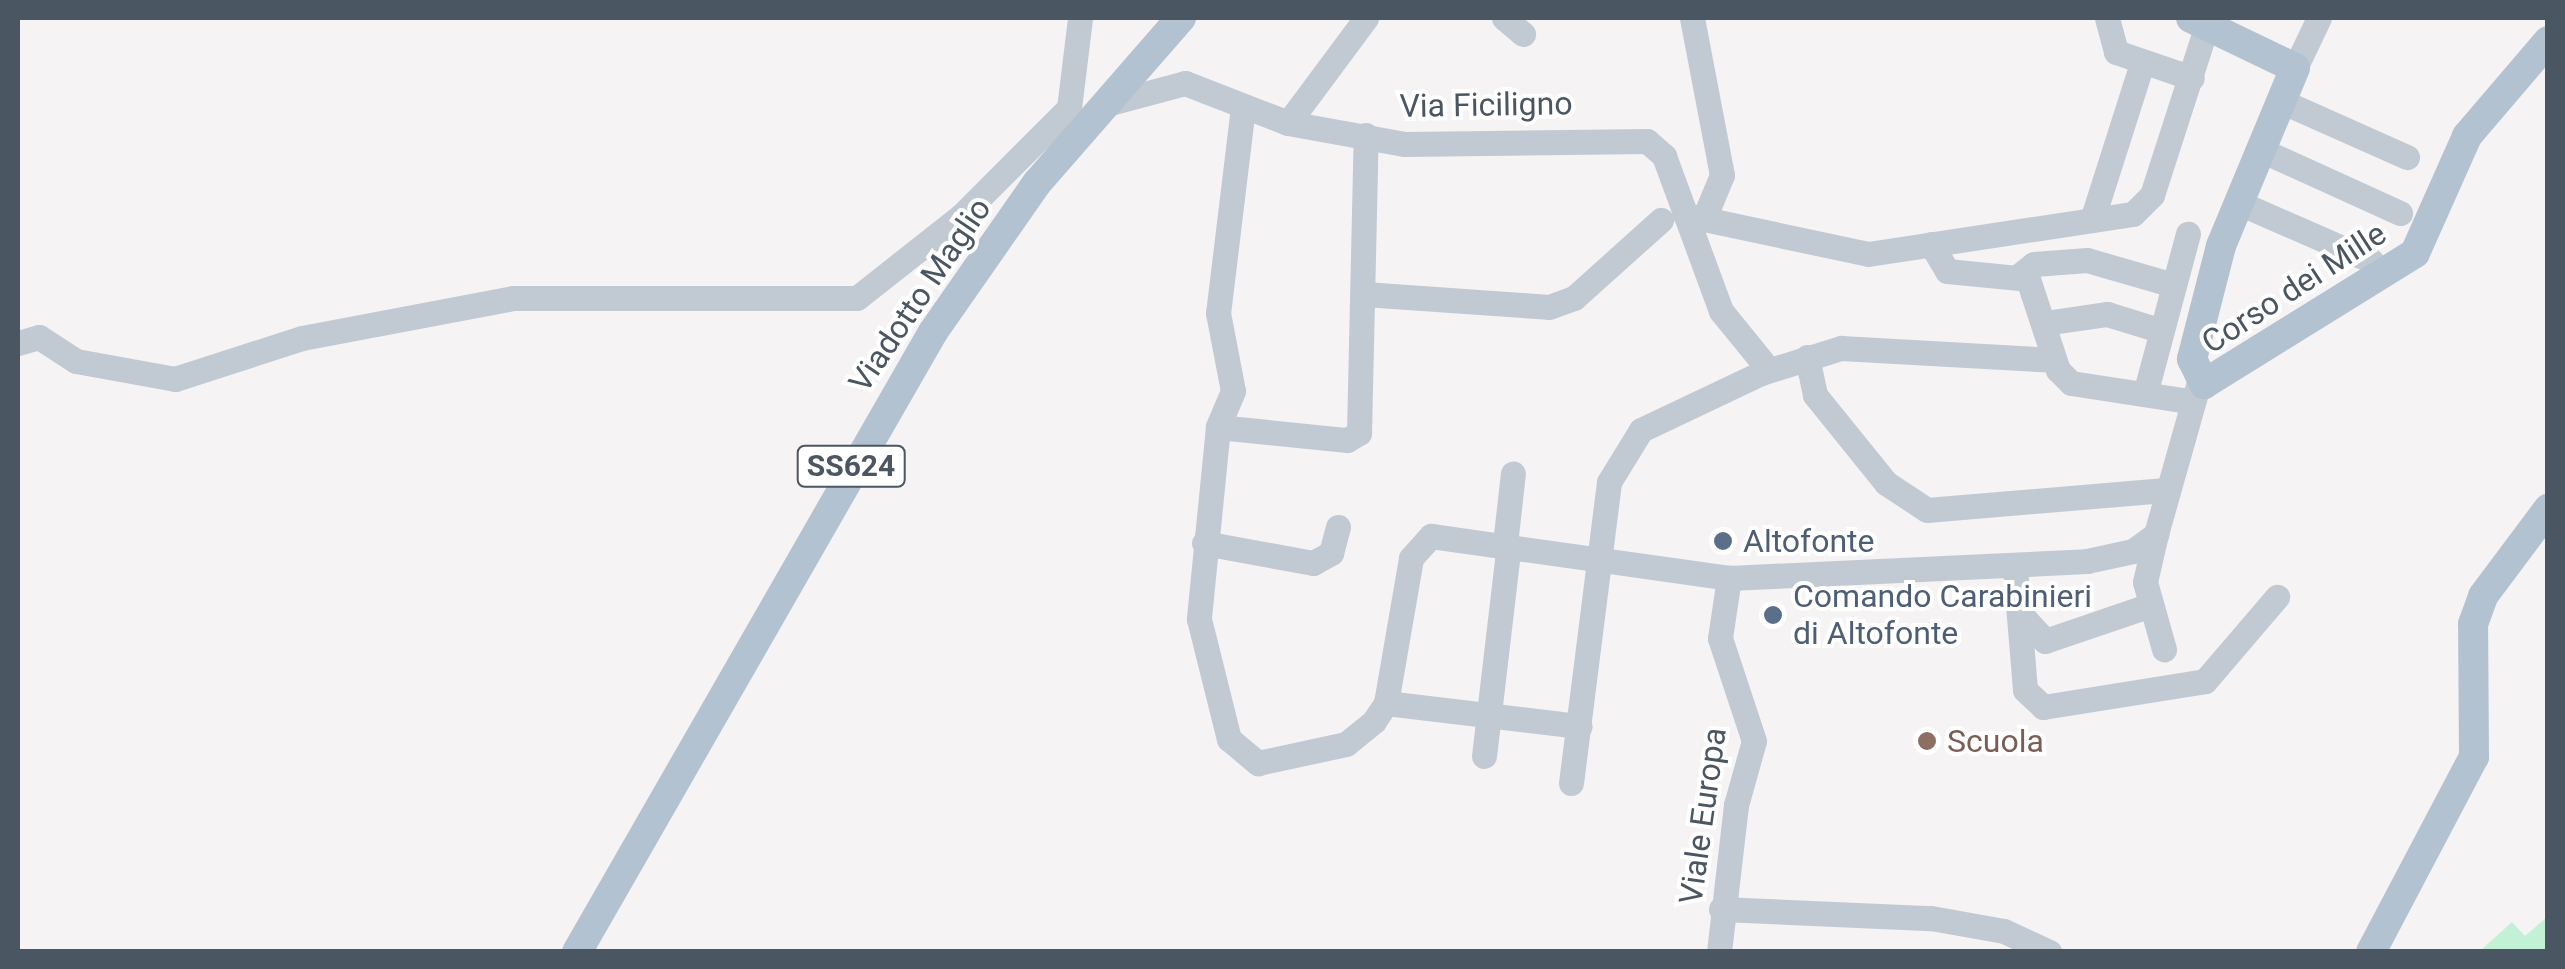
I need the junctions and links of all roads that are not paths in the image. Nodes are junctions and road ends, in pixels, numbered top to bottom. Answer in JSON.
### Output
{"nodes":[{"id":1,"x":1080,"y":18,"type":"edge"},
{"id":2,"x":1181,"y":18,"type":"edge"},
{"id":3,"x":1366,"y":18,"type":"edge"},
{"id":4,"x":1692,"y":18,"type":"edge"},
{"id":5,"x":2107,"y":18,"type":"edge"},
{"id":6,"x":2319,"y":18,"type":"edge"},
{"id":7,"x":2199,"y":23,"type":"edge"},
{"id":8,"x":2548,"y":41,"type":"edge"},
{"id":9,"x":2141,"y":66,"type":"junction"},
{"id":10,"x":2294,"y":68,"type":"junction"},
{"id":11,"x":2192,"y":78,"type":"junction"},
{"id":12,"x":2281,"y":101,"type":"junction"},
{"id":13,"x":1243,"y":107,"type":"junction"},
{"id":14,"x":1069,"y":108,"type":"junction"},
{"id":15,"x":1288,"y":123,"type":"junction"},
{"id":16,"x":1366,"y":136,"type":"junction"},
{"id":17,"x":2260,"y":149,"type":"junction"},
{"id":18,"x":2407,"y":157,"type":"dead end"},
{"id":19,"x":2237,"y":202,"type":"junction"},
{"id":20,"x":2400,"y":212,"type":"dead end"},
{"id":21,"x":1682,"y":215,"type":"junction"},
{"id":22,"x":2092,"y":220,"type":"junction"},
{"id":23,"x":2188,"y":234,"type":"dead end"},
{"id":24,"x":1931,"y":244,"type":"junction"},
{"id":25,"x":2372,"y":262,"type":"dead end"},
{"id":26,"x":2021,"y":274,"type":"junction"},
{"id":27,"x":2172,"y":286,"type":"junction"},
{"id":28,"x":1364,"y":294,"type":"junction"},
{"id":29,"x":2045,"y":322,"type":"junction"},
{"id":30,"x":2159,"y":330,"type":"junction"},
{"id":31,"x":18,"y":343,"type":"edge"},
{"id":32,"x":1807,"y":357,"type":"junction"},
{"id":33,"x":2054,"y":360,"type":"junction"},
{"id":34,"x":1768,"y":370,"type":"junction"},
{"id":35,"x":2194,"y":392,"type":"junction"},
{"id":36,"x":2145,"y":394,"type":"junction"},
{"id":37,"x":1218,"y":428,"type":"junction"},
{"id":38,"x":1513,"y":472,"type":"dead end"},
{"id":39,"x":2165,"y":490,"type":"junction"},
{"id":40,"x":2548,"y":509,"type":"edge"},
{"id":41,"x":1338,"y":527,"type":"dead end"},
{"id":42,"x":2156,"y":534,"type":"junction"},
{"id":43,"x":1204,"y":543,"type":"junction"},
{"id":44,"x":1507,"y":544,"type":"junction"},
{"id":45,"x":1600,"y":556,"type":"junction"},
{"id":46,"x":2015,"y":568,"type":"junction"},
{"id":47,"x":1729,"y":578,"type":"junction"},
{"id":48,"x":2277,"y":597,"type":"dead end"},
{"id":49,"x":2148,"y":606,"type":"junction"},
{"id":50,"x":2020,"y":615,"type":"junction"},
{"id":51,"x":2164,"y":650,"type":"dead end"},
{"id":52,"x":1386,"y":703,"type":"junction"},
{"id":53,"x":1488,"y":716,"type":"junction"},
{"id":54,"x":1580,"y":726,"type":"junction"},
{"id":55,"x":1484,"y":756,"type":"dead end"},
{"id":56,"x":1572,"y":783,"type":"dead end"},
{"id":57,"x":1721,"y":909,"type":"junction"},
{"id":58,"x":577,"y":952,"type":"edge"},
{"id":59,"x":1719,"y":952,"type":"edge"},
{"id":60,"x":2048,"y":952,"type":"edge"},
{"id":61,"x":2370,"y":952,"type":"edge"}],
"edges":[{"from":1,"to":14,"type":"street"},
{"from":2,"to":58,"type":"main road","name":"Viadotto Maglio","number":"SS624","bridge":true},
{"from":3,"to":15,"type":"street"},
{"from":4,"to":21,"type":"street"},
{"from":5,"to":9,"type":"street"},
{"from":6,"to":10,"type":"street"},
{"from":7,"to":10,"type":"main road"},
{"from":7,"to":11,"type":"street"},
{"from":8,"to":35,"type":"main road","name":"Corso dei Mille"},
{"from":9,"to":11,"type":"street"},
{"from":9,"to":22,"type":"street"},
{"from":10,"to":12,"type":"main road"},
{"from":11,"to":22,"type":"street"},
{"from":12,"to":17,"type":"main road"},
{"from":12,"to":18,"type":"street"},
{"from":13,"to":14,"type":"street","name":"Via Ficiligno"},
{"from":13,"to":15,"type":"street","name":"Via Ficiligno"},
{"from":13,"to":37,"type":"street"},
{"from":14,"to":31,"type":"street"},
{"from":15,"to":16,"type":"street","name":"Via Ficiligno"},
{"from":16,"to":21,"type":"street","name":"Via Ficiligno"},
{"from":16,"to":28,"type":"street"},
{"from":17,"to":19,"type":"main road"},
{"from":17,"to":20,"type":"street"},
{"from":19,"to":25,"type":"street"},
{"from":19,"to":35,"type":"main road"},
{"from":21,"to":24,"type":"street"},
{"from":21,"to":28,"type":"street"},
{"from":21,"to":34,"type":"street"},
{"from":22,"to":24,"type":"street"},
{"from":23,"to":27,"type":"street"},
{"from":24,"to":26,"type":"street"},
{"from":26,"to":27,"type":"street"},
{"from":26,"to":29,"type":"street"},
{"from":27,"to":30,"type":"street"},
{"from":28,"to":37,"type":"street"},
{"from":29,"to":30,"type":"street"},
{"from":29,"to":33,"type":"street"},
{"from":30,"to":36,"type":"street"},
{"from":32,"to":33,"type":"street"},
{"from":32,"to":34,"type":"street"},
{"from":32,"to":39,"type":"street"},
{"from":33,"to":36,"type":"street"},
{"from":34,"to":45,"type":"street"},
{"from":35,"to":36,"type":"street"},
{"from":35,"to":39,"type":"street"},
{"from":37,"to":43,"type":"street"},
{"from":38,"to":44,"type":"street"},
{"from":39,"to":42,"type":"street"},
{"from":40,"to":61,"type":"main road"},
{"from":41,"to":43,"type":"street"},
{"from":42,"to":46,"type":"street"},
{"from":42,"to":49,"type":"street"},
{"from":43,"to":52,"type":"street"},
{"from":44,"to":45,"type":"street"},
{"from":44,"to":52,"type":"street"},
{"from":44,"to":53,"type":"street"},
{"from":45,"to":47,"type":"street"},
{"from":45,"to":54,"type":"street"},
{"from":46,"to":47,"type":"street"},
{"from":46,"to":50,"type":"street"},
{"from":47,"to":57,"type":"street","name":"Viale Europa"},
{"from":48,"to":50,"type":"street"},
{"from":49,"to":50,"type":"street"},
{"from":49,"to":51,"type":"street"},
{"from":52,"to":53,"type":"street"},
{"from":53,"to":54,"type":"street"},
{"from":53,"to":55,"type":"street"},
{"from":54,"to":56,"type":"street"},
{"from":57,"to":59,"type":"street","name":"Viale Europa"},
{"from":57,"to":60,"type":"street"}]}
